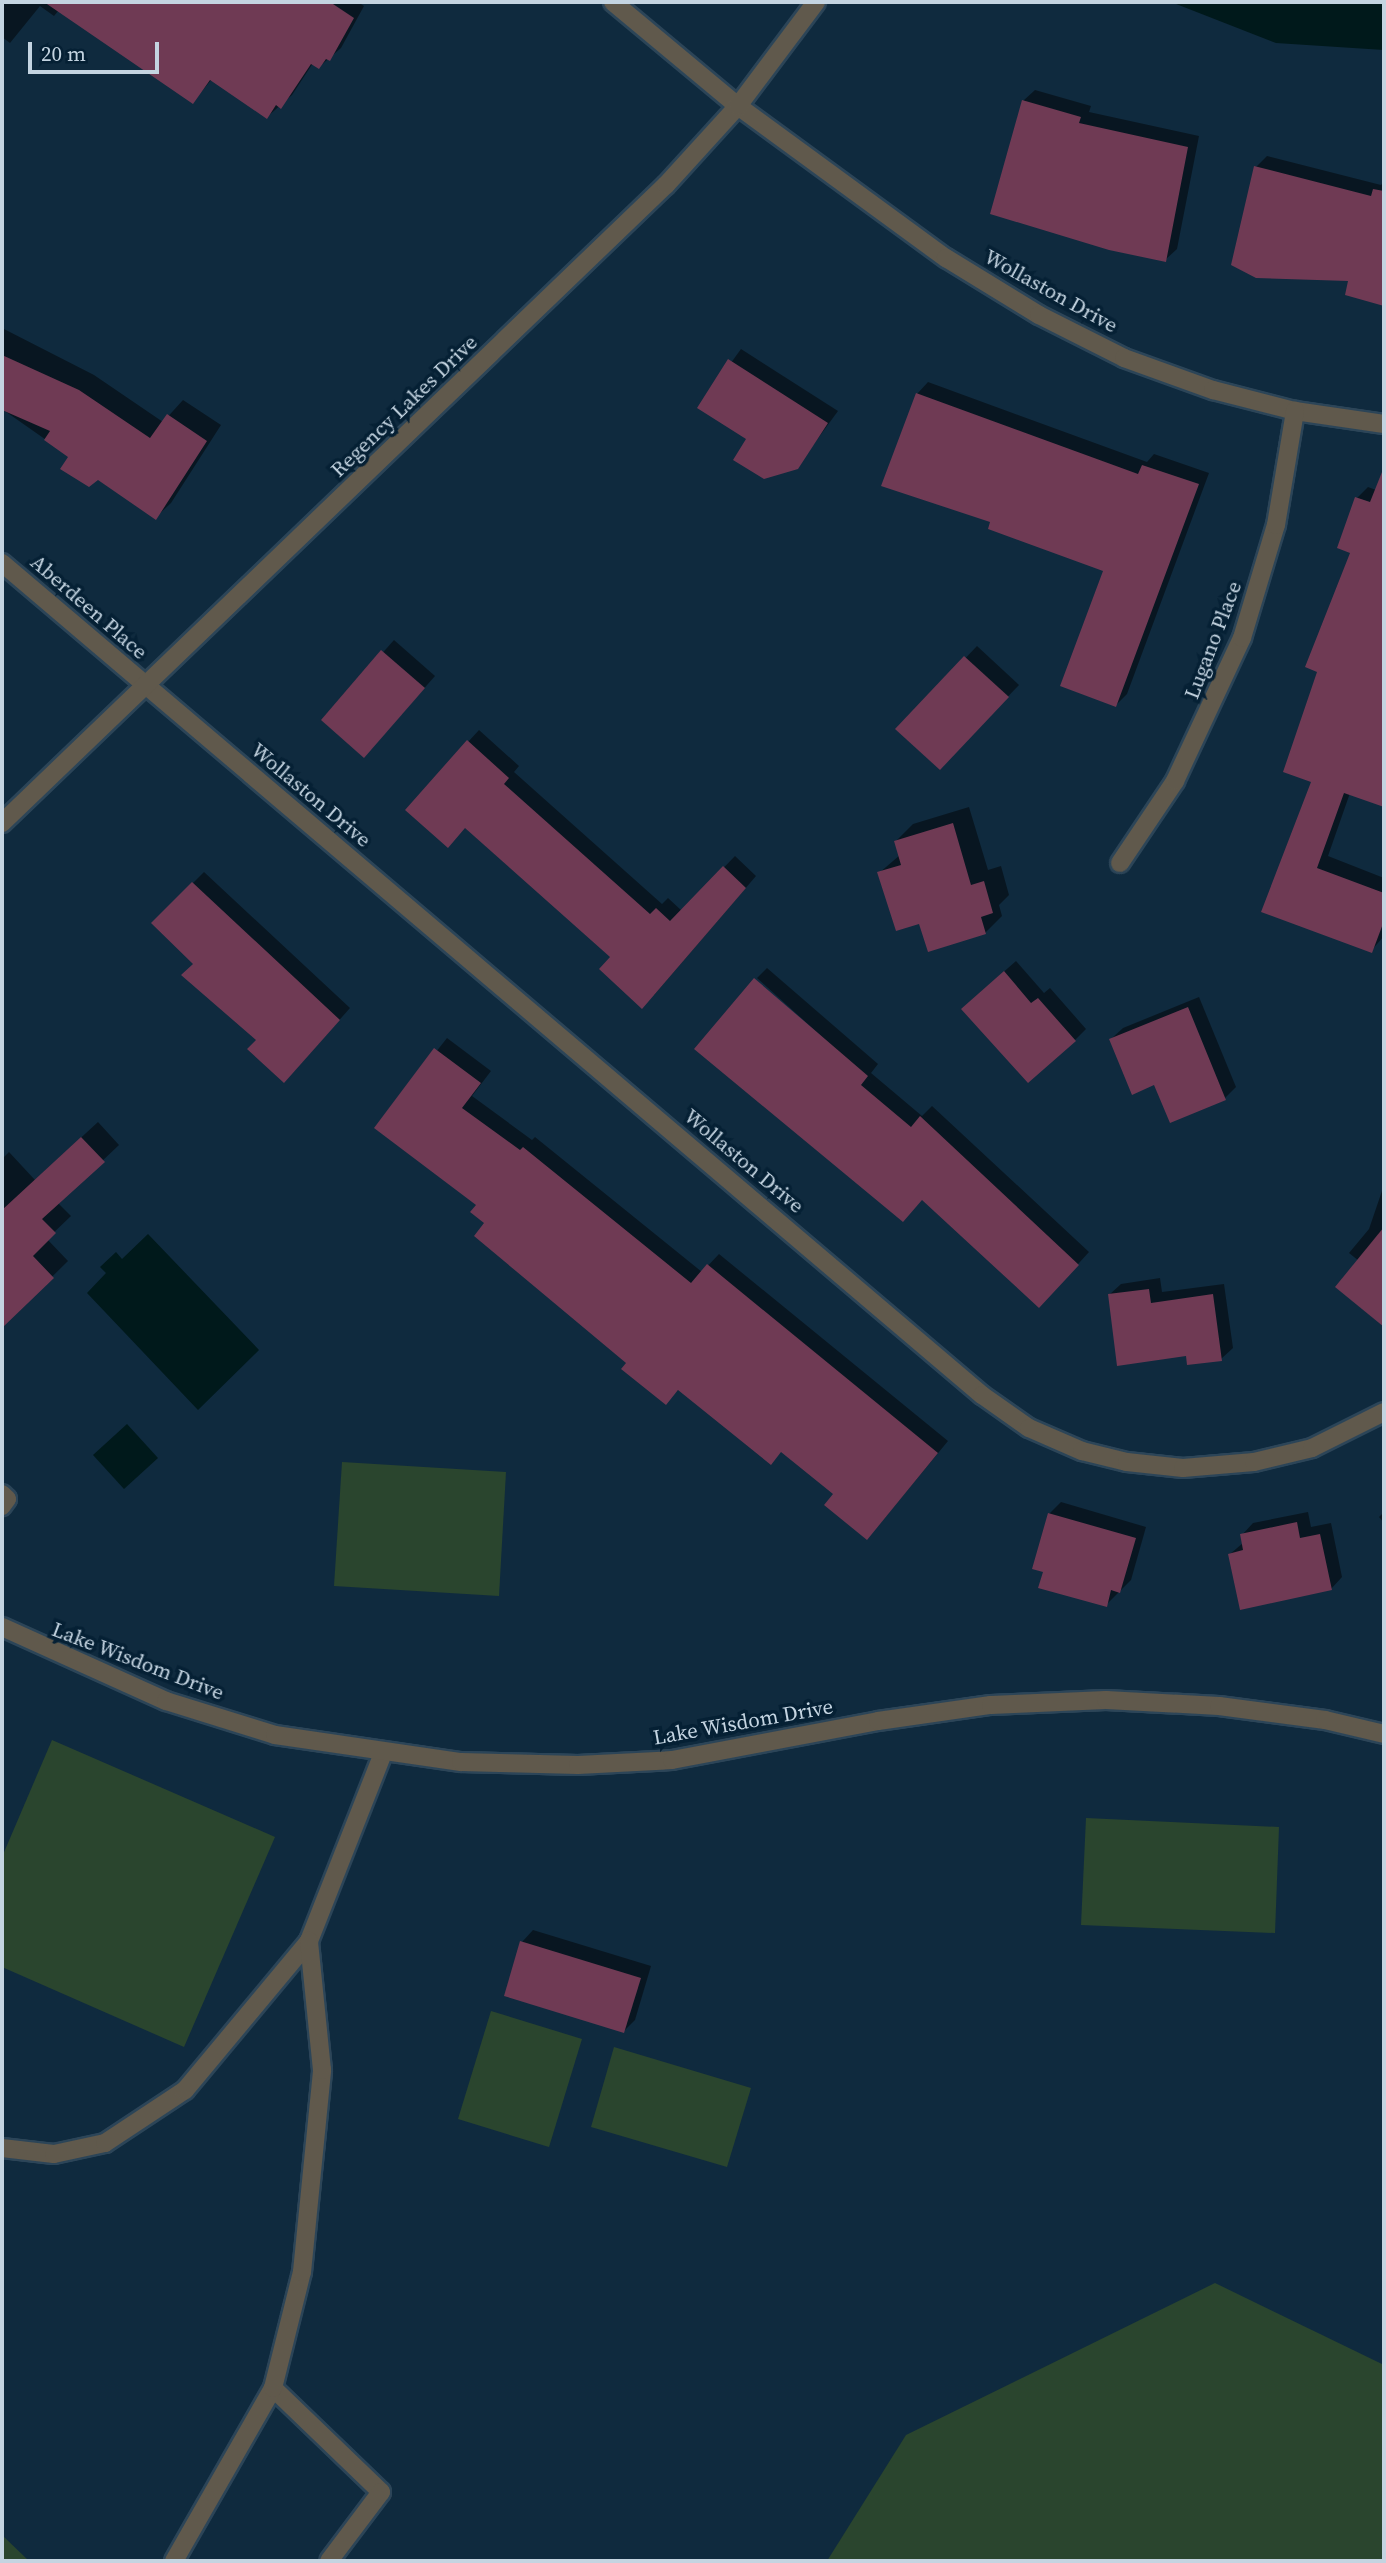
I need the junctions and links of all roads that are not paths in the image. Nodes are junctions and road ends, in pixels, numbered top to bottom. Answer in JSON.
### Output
{"nodes":[{"id":1,"x":614,"y":2,"type":"edge"},
{"id":2,"x":816,"y":2,"type":"edge"},
{"id":3,"x":738,"y":106,"type":"junction"},
{"id":4,"x":1295,"y":411,"type":"junction"},
{"id":5,"x":1384,"y":424,"type":"edge"},
{"id":6,"x":2,"y":563,"type":"edge"},
{"id":7,"x":146,"y":685,"type":"junction"},
{"id":8,"x":2,"y":823,"type":"edge"},
{"id":9,"x":1120,"y":863,"type":"dead end"},
{"id":10,"x":1384,"y":1412,"type":"edge"},
{"id":11,"x":2,"y":1494,"type":"edge"},
{"id":12,"x":2,"y":1506,"type":"edge"},
{"id":13,"x":2,"y":1626,"type":"edge"},
{"id":14,"x":1384,"y":1734,"type":"edge"},
{"id":15,"x":383,"y":1753,"type":"junction"},
{"id":16,"x":309,"y":1941,"type":"junction"},
{"id":17,"x":2,"y":2148,"type":"edge"},
{"id":18,"x":273,"y":2388,"type":"junction"},
{"id":19,"x":174,"y":2561,"type":"edge"},
{"id":20,"x":328,"y":2561,"type":"edge"}],
"edges":[{"from":1,"to":3,"type":"street","name":"Wollaston Drive"},
{"from":2,"to":3,"type":"street","name":"Regency Lakes Drive"},
{"from":3,"to":4,"type":"street","name":"Wollaston Drive"},
{"from":3,"to":7,"type":"street","name":"Regency Lakes Drive"},
{"from":4,"to":5,"type":"street","name":"Wollaston Drive"},
{"from":4,"to":9,"type":"street","name":"Lugano Place"},
{"from":6,"to":7,"type":"street","name":"Aberdeen Place"},
{"from":7,"to":8,"type":"street","name":"Regency Lakes Drive"},
{"from":7,"to":10,"type":"street","name":"Wollaston Drive"},
{"from":11,"to":12,"type":"street"},
{"from":13,"to":15,"type":"street","name":"Lake Wisdom Drive"},
{"from":14,"to":15,"type":"street","name":"Lake Wisdom Drive"},
{"from":15,"to":16,"type":"street"},
{"from":16,"to":17,"type":"street"},
{"from":16,"to":18,"type":"street"},
{"from":18,"to":19,"type":"street"},
{"from":18,"to":20,"type":"street"}]}
